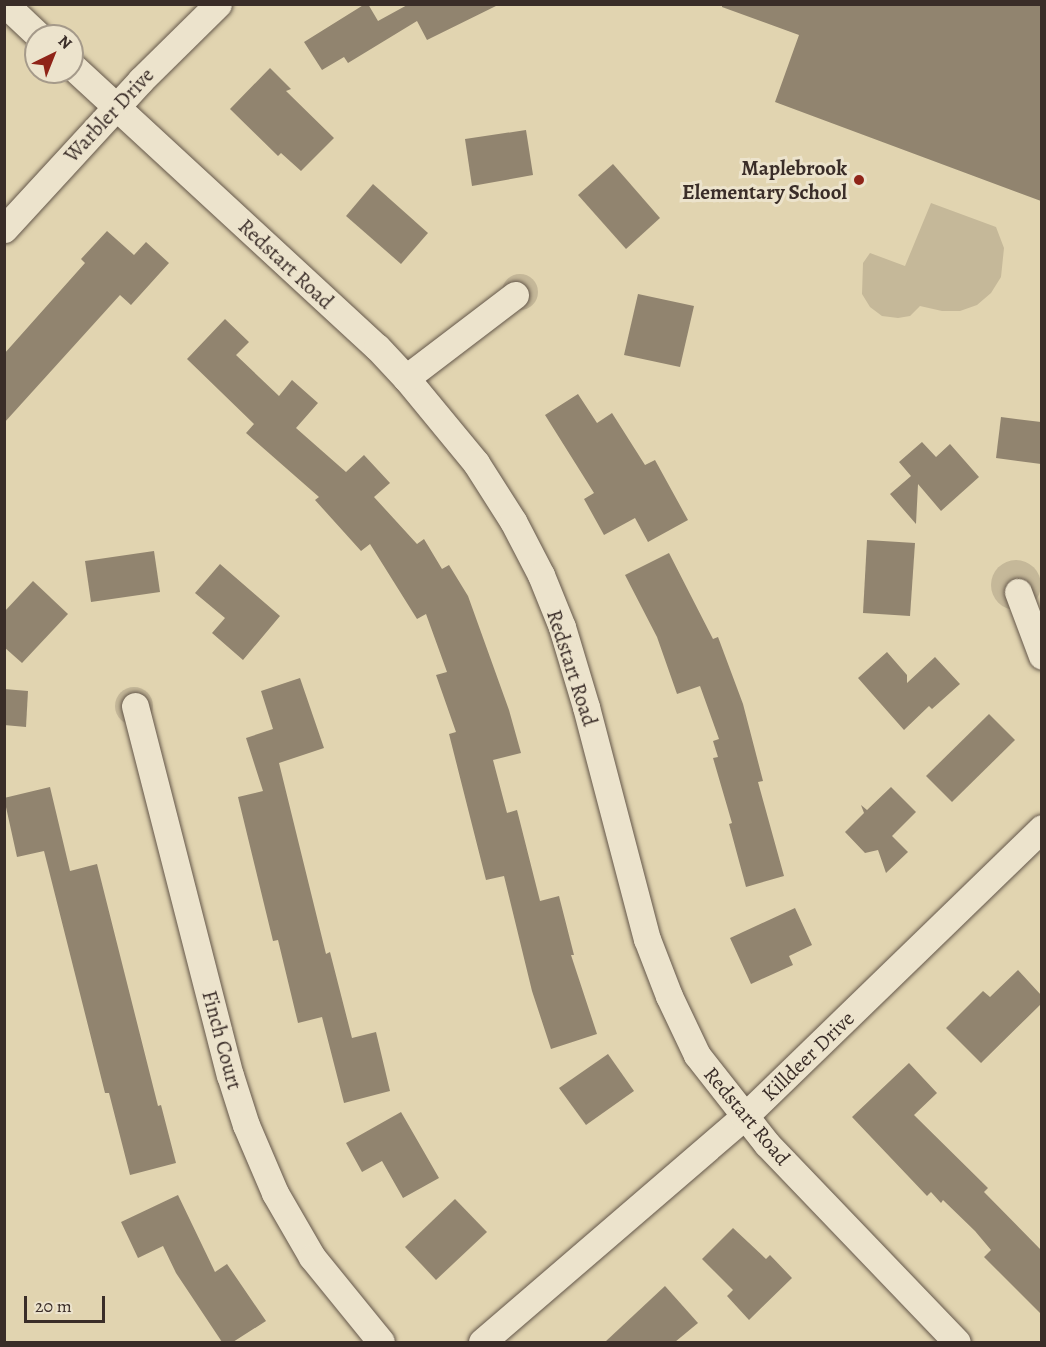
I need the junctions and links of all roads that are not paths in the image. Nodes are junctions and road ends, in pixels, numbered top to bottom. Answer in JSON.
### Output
{"nodes":[{"id":1,"x":4,"y":4,"type":"edge"},
{"id":2,"x":218,"y":4,"type":"edge"},
{"id":3,"x":26,"y":24,"type":"edge"},
{"id":4,"x":84,"y":77,"type":"edge"},
{"id":5,"x":116,"y":106,"type":"junction"},
{"id":6,"x":4,"y":229,"type":"edge"},
{"id":7,"x":515,"y":295,"type":"dead end"},
{"id":8,"x":406,"y":378,"type":"junction"},
{"id":9,"x":1018,"y":592,"type":"dead end"},
{"id":10,"x":1041,"y":656,"type":"edge"},
{"id":11,"x":135,"y":706,"type":"dead end"},
{"id":12,"x":1041,"y":828,"type":"edge"},
{"id":13,"x":744,"y":1117,"type":"junction"},
{"id":14,"x":381,"y":1342,"type":"edge"},
{"id":15,"x":482,"y":1342,"type":"edge"},
{"id":16,"x":957,"y":1342,"type":"edge"}],
"edges":[{"from":1,"to":3,"type":"street"},
{"from":2,"to":5,"type":"street","name":"Warbler Drive"},
{"from":4,"to":5,"type":"street","name":"Redstart Road"},
{"from":5,"to":6,"type":"street","name":"Warbler Drive"},
{"from":5,"to":8,"type":"street","name":"Redstart Road"},
{"from":7,"to":8,"type":"street"},
{"from":8,"to":13,"type":"street","name":"Redstart Road"},
{"from":9,"to":10,"type":"street"},
{"from":11,"to":14,"type":"street","name":"Finch Court"},
{"from":12,"to":13,"type":"street","name":"Killdeer Drive"},
{"from":13,"to":15,"type":"street","name":"Killdeer Drive"},
{"from":13,"to":16,"type":"street","name":"Redstart Road"}]}
